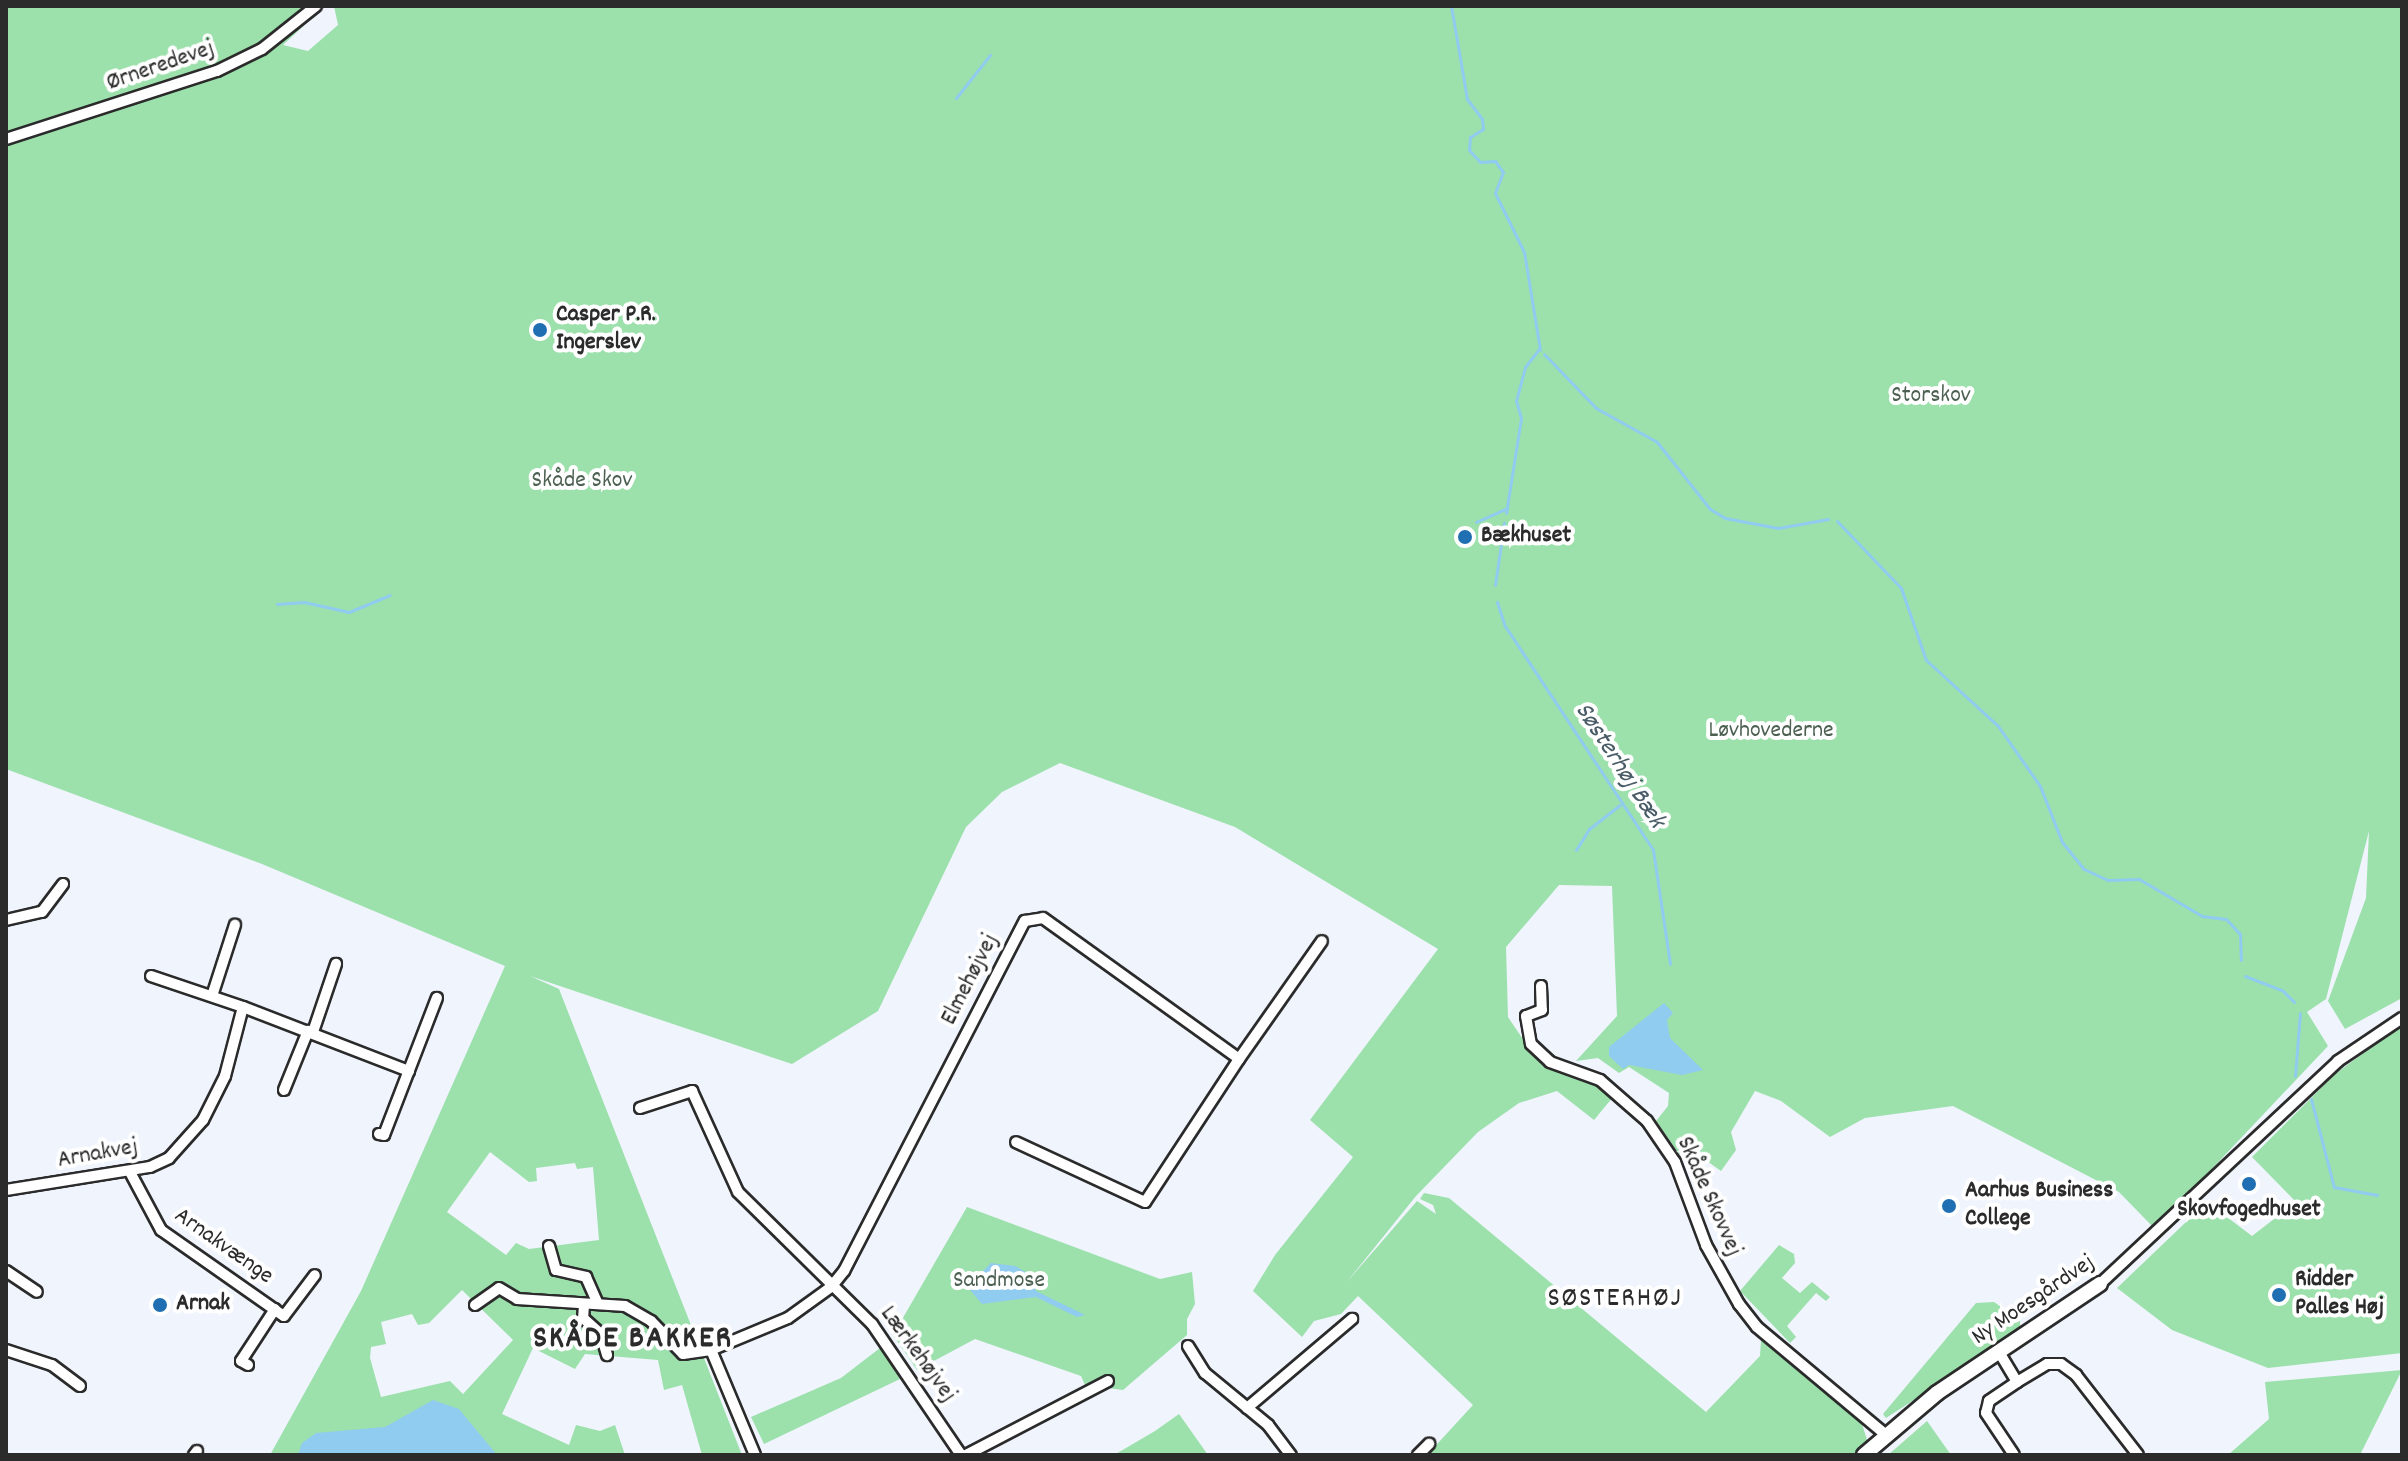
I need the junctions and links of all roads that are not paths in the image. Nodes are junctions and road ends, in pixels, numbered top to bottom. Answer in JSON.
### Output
{"nodes":[{"id":1,"x":316,"y":6,"type":"edge"},
{"id":2,"x":6,"y":139,"type":"edge"},
{"id":3,"x":63,"y":884,"type":"dead end"},
{"id":4,"x":6,"y":920,"type":"edge"},
{"id":5,"x":235,"y":925,"type":"dead end"},
{"id":6,"x":1322,"y":941,"type":"dead end"},
{"id":7,"x":336,"y":964,"type":"dead end"},
{"id":8,"x":151,"y":976,"type":"dead end"},
{"id":9,"x":1541,"y":986,"type":"dead end"},
{"id":10,"x":212,"y":996,"type":"junction"},
{"id":11,"x":437,"y":998,"type":"dead end"},
{"id":12,"x":243,"y":1007,"type":"junction"},
{"id":13,"x":2402,"y":1018,"type":"edge"},
{"id":14,"x":310,"y":1032,"type":"junction"},
{"id":15,"x":1239,"y":1059,"type":"junction"},
{"id":16,"x":409,"y":1071,"type":"junction"},
{"id":17,"x":284,"y":1090,"type":"dead end"},
{"id":18,"x":640,"y":1108,"type":"dead end"},
{"id":19,"x":379,"y":1134,"type":"dead end"},
{"id":20,"x":1016,"y":1142,"type":"dead end"},
{"id":21,"x":130,"y":1172,"type":"junction"},
{"id":22,"x":6,"y":1190,"type":"edge"},
{"id":23,"x":549,"y":1246,"type":"dead end"},
{"id":24,"x":6,"y":1271,"type":"edge"},
{"id":25,"x":315,"y":1275,"type":"dead end"},
{"id":26,"x":2100,"y":1284,"type":"joint"},
{"id":27,"x":831,"y":1287,"type":"junction"},
{"id":28,"x":37,"y":1292,"type":"dead end"},
{"id":29,"x":597,"y":1302,"type":"junction"},
{"id":30,"x":475,"y":1305,"type":"dead end"},
{"id":31,"x":584,"y":1305,"type":"junction"},
{"id":32,"x":275,"y":1309,"type":"junction"},
{"id":33,"x":1352,"y":1319,"type":"dead end"},
{"id":34,"x":1188,"y":1346,"type":"dead end"},
{"id":35,"x":6,"y":1350,"type":"edge"},
{"id":36,"x":711,"y":1350,"type":"junction"},
{"id":37,"x":1999,"y":1352,"type":"junction"},
{"id":38,"x":607,"y":1355,"type":"dead end"},
{"id":39,"x":248,"y":1365,"type":"dead end"},
{"id":40,"x":1108,"y":1381,"type":"dead end"},
{"id":41,"x":2017,"y":1382,"type":"junction"},
{"id":42,"x":80,"y":1386,"type":"dead end"},
{"id":43,"x":1247,"y":1408,"type":"junction"},
{"id":44,"x":1885,"y":1434,"type":"junction"},
{"id":45,"x":1429,"y":1444,"type":"dead end"},
{"id":46,"x":755,"y":1455,"type":"edge"},
{"id":47,"x":963,"y":1455,"type":"edge"},
{"id":48,"x":1291,"y":1455,"type":"edge"},
{"id":49,"x":1418,"y":1455,"type":"edge"},
{"id":50,"x":1864,"y":1455,"type":"edge"},
{"id":51,"x":2014,"y":1455,"type":"edge"},
{"id":52,"x":2138,"y":1455,"type":"edge"}],
"edges":[{"from":1,"to":2,"type":"street","name":"Ørneredevej"},
{"from":3,"to":4,"type":"street"},
{"from":5,"to":10,"type":"street"},
{"from":6,"to":15,"type":"street"},
{"from":7,"to":14,"type":"street"},
{"from":8,"to":10,"type":"street"},
{"from":9,"to":44,"type":"street","name":"Skåde Skovvej"},
{"from":10,"to":12,"type":"street"},
{"from":11,"to":16,"type":"street"},
{"from":12,"to":14,"type":"street"},
{"from":12,"to":21,"type":"street","name":"Arnakvej"},
{"from":13,"to":26,"type":"street","name":"Ny Moesgårdvej"},
{"from":14,"to":16,"type":"street"},
{"from":14,"to":17,"type":"street"},
{"from":15,"to":20,"type":"street"},
{"from":15,"to":27,"type":"street","name":"Elmehøjvej"},
{"from":16,"to":19,"type":"street"},
{"from":18,"to":27,"type":"street"},
{"from":21,"to":22,"type":"street","name":"Arnakvej"},
{"from":21,"to":32,"type":"street","name":"Arnakvænge"},
{"from":23,"to":29,"type":"street"},
{"from":24,"to":28,"type":"street"},
{"from":25,"to":32,"type":"street","name":"Arnakvænge"},
{"from":26,"to":37,"type":"street","name":"Ny Moesgårdvej"},
{"from":27,"to":36,"type":"street","name":"Elmehøjvej"},
{"from":27,"to":47,"type":"street","name":"Lærkehøjvej"},
{"from":29,"to":31,"type":"street"},
{"from":29,"to":36,"type":"street"},
{"from":30,"to":31,"type":"street"},
{"from":31,"to":38,"type":"street"},
{"from":32,"to":39,"type":"street","name":"Arnakvænge"},
{"from":33,"to":43,"type":"street"},
{"from":34,"to":43,"type":"street"},
{"from":35,"to":42,"type":"street"},
{"from":36,"to":46,"type":"street"},
{"from":37,"to":41,"type":"street"},
{"from":37,"to":44,"type":"street","name":"Ny Moesgårdvej"},
{"from":40,"to":47,"type":"street","name":"Lærkehøjvej"},
{"from":41,"to":51,"type":"street"},
{"from":41,"to":52,"type":"street"},
{"from":43,"to":48,"type":"street"},
{"from":44,"to":50,"type":"street","name":"Ny Moesgårdvej"},
{"from":45,"to":49,"type":"street"}]}
